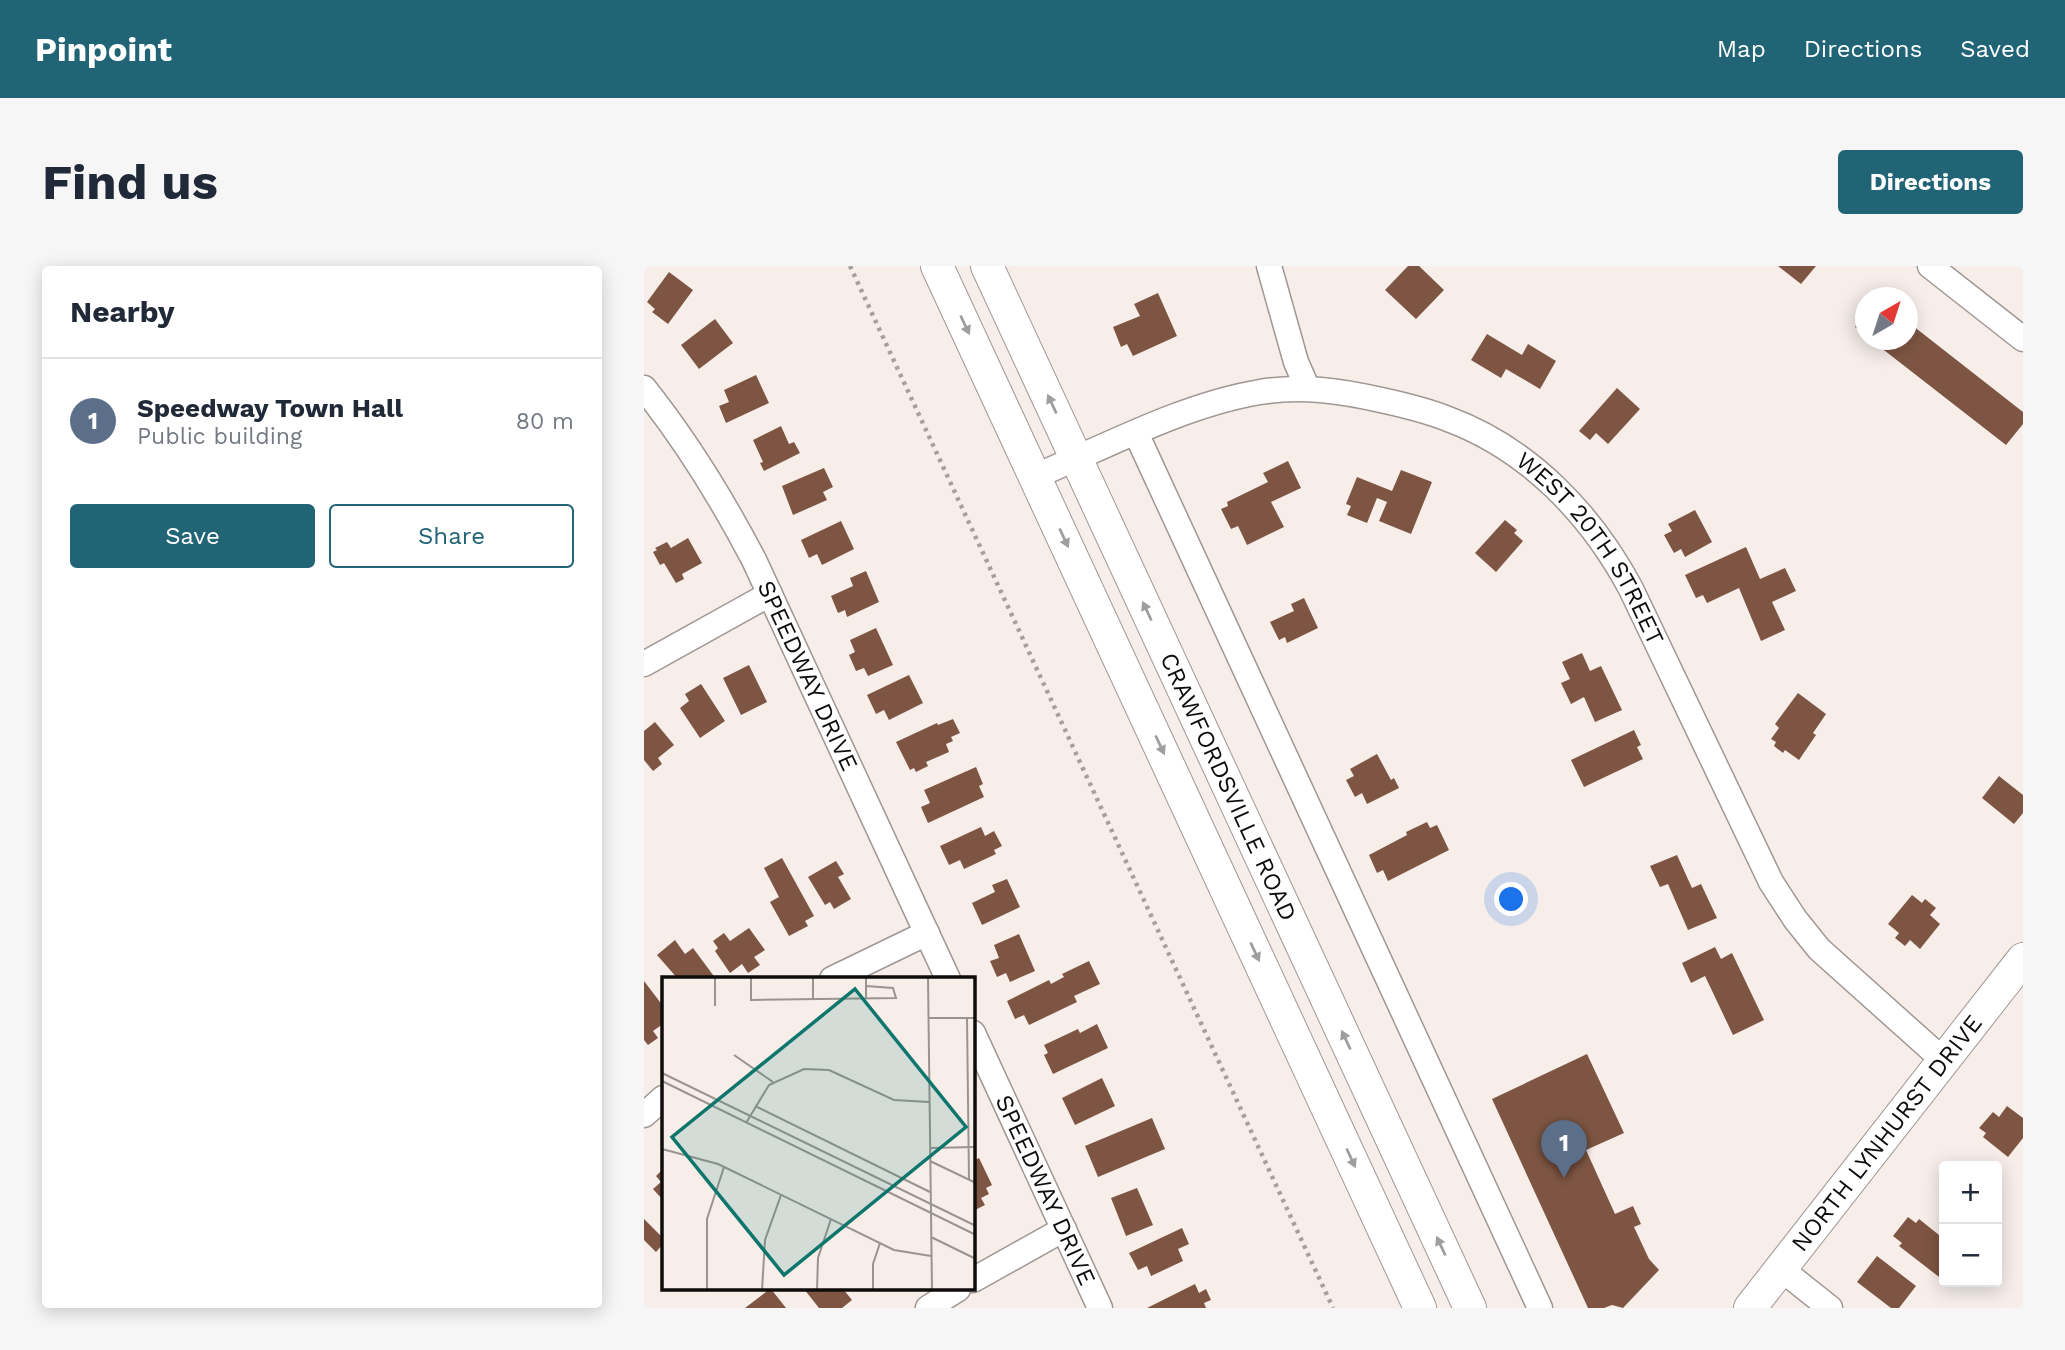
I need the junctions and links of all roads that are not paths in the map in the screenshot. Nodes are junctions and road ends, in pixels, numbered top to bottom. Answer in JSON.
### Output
{"nodes":[{"id":1,"x":937,"y":266,"type":"edge"},
{"id":2,"x":987,"y":266,"type":"edge"},
{"id":3,"x":1269,"y":266,"type":"edge"},
{"id":4,"x":1930,"y":266,"type":"edge"},
{"id":5,"x":2023,"y":339,"type":"edge"},
{"id":6,"x":1307,"y":387,"type":"junction"},
{"id":7,"x":644,"y":388,"type":"edge"},
{"id":8,"x":1136,"y":433,"type":"junction"},
{"id":9,"x":1077,"y":459,"type":"junction"},
{"id":10,"x":1036,"y":476,"type":"junction"},
{"id":11,"x":770,"y":594,"type":"junction"},
{"id":12,"x":644,"y":664,"type":"edge"},
{"id":13,"x":927,"y":933,"type":"junction"},
{"id":14,"x":2023,"y":959,"type":"edge"},
{"id":15,"x":836,"y":977,"type":"edge"},
{"id":16,"x":947,"y":977,"type":"edge"},
{"id":17,"x":975,"y":1037,"type":"edge"},
{"id":18,"x":1943,"y":1060,"type":"junction"},
{"id":19,"x":662,"y":1099,"type":"edge"},
{"id":20,"x":644,"y":1115,"type":"edge"},
{"id":21,"x":1064,"y":1229,"type":"junction"},
{"id":22,"x":1781,"y":1269,"type":"junction"},
{"id":23,"x":975,"y":1279,"type":"edge"},
{"id":24,"x":956,"y":1290,"type":"edge"},
{"id":25,"x":928,"y":1308,"type":"edge"},
{"id":26,"x":1100,"y":1308,"type":"edge"},
{"id":27,"x":1420,"y":1308,"type":"edge"},
{"id":28,"x":1470,"y":1308,"type":"edge"},
{"id":29,"x":1540,"y":1308,"type":"edge"},
{"id":30,"x":1750,"y":1308,"type":"edge"},
{"id":31,"x":1830,"y":1308,"type":"edge"}],
"edges":[{"from":1,"to":10,"type":"main road","name":"CRAWFORDSVILLE ROAD","one_way":true},
{"from":9,"to":2,"type":"main road","name":"CRAWFORDSVILLE ROAD","one_way":true},
{"from":3,"to":6,"type":"street"},
{"from":4,"to":5,"type":"street"},
{"from":6,"to":8,"type":"street","name":"WEST 20TH STREET"},
{"from":6,"to":18,"type":"street","name":"WEST 20TH STREET"},
{"from":7,"to":11,"type":"street","name":"SPEEDWAY DRIVE"},
{"from":8,"to":9,"type":"street","name":"WEST 20TH STREET"},
{"from":8,"to":29,"type":"street"},
{"from":9,"to":10,"type":"street","name":"WEST 20TH STREET"},
{"from":28,"to":9,"type":"main road","name":"CRAWFORDSVILLE ROAD","one_way":true},
{"from":10,"to":27,"type":"main road","name":"CRAWFORDSVILLE ROAD","one_way":true},
{"from":11,"to":12,"type":"street"},
{"from":11,"to":13,"type":"street","name":"SPEEDWAY DRIVE"},
{"from":13,"to":15,"type":"street"},
{"from":13,"to":16,"type":"street","name":"SPEEDWAY DRIVE"},
{"from":14,"to":18,"type":"main road","name":"NORTH LYNHURST DRIVE"},
{"from":17,"to":21,"type":"street","name":"SPEEDWAY DRIVE"},
{"from":18,"to":22,"type":"main road","name":"NORTH LYNHURST DRIVE"},
{"from":19,"to":20,"type":"street"},
{"from":21,"to":23,"type":"street"},
{"from":21,"to":26,"type":"street","name":"SPEEDWAY DRIVE"},
{"from":22,"to":30,"type":"main road","name":"NORTH LYNHURST DRIVE"},
{"from":22,"to":31,"type":"street"},
{"from":24,"to":25,"type":"street"}]}
